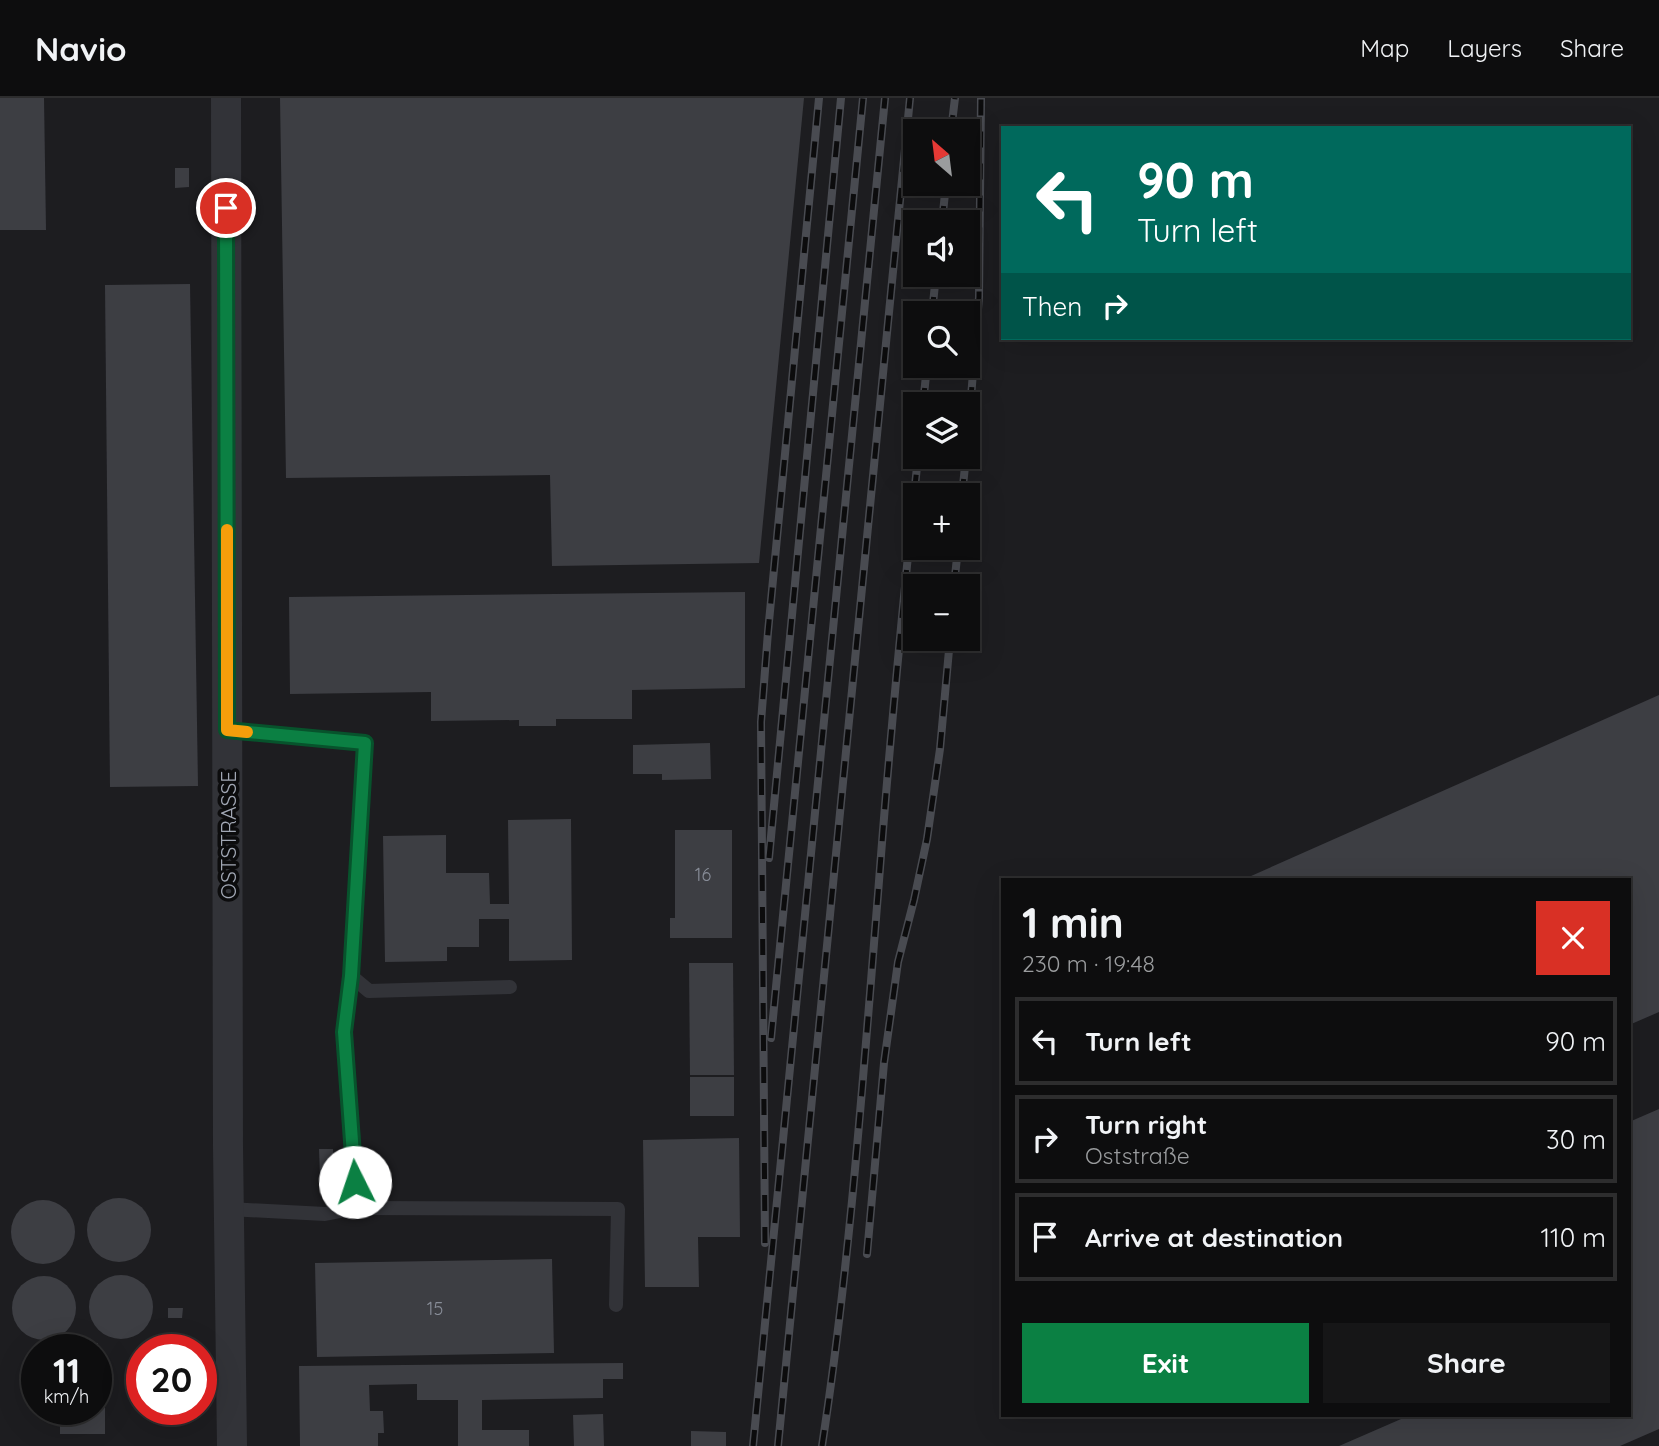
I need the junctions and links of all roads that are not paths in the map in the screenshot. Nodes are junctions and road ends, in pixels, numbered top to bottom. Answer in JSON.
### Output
{"nodes":[{"id":1,"x":226,"y":98,"type":"edge"},
{"id":2,"x":227,"y":730,"type":"junction"},
{"id":3,"x":351,"y":976,"type":"junction"},
{"id":4,"x":510,"y":987,"type":"dead end"},
{"id":5,"x":356,"y":1208,"type":"junction"},
{"id":6,"x":229,"y":1209,"type":"junction"},
{"id":7,"x":616,"y":1305,"type":"dead end"},
{"id":8,"x":232,"y":1446,"type":"edge"}],
"edges":[{"from":1,"to":2,"type":"street","name":"OSTSTRASSE"},
{"from":2,"to":3,"type":"lane"},
{"from":2,"to":6,"type":"street","name":"OSTSTRASSE"},
{"from":3,"to":4,"type":"lane"},
{"from":3,"to":5,"type":"lane"},
{"from":5,"to":6,"type":"lane"},
{"from":5,"to":7,"type":"lane"},
{"from":6,"to":8,"type":"street","name":"OSTSTRASSE"}]}
